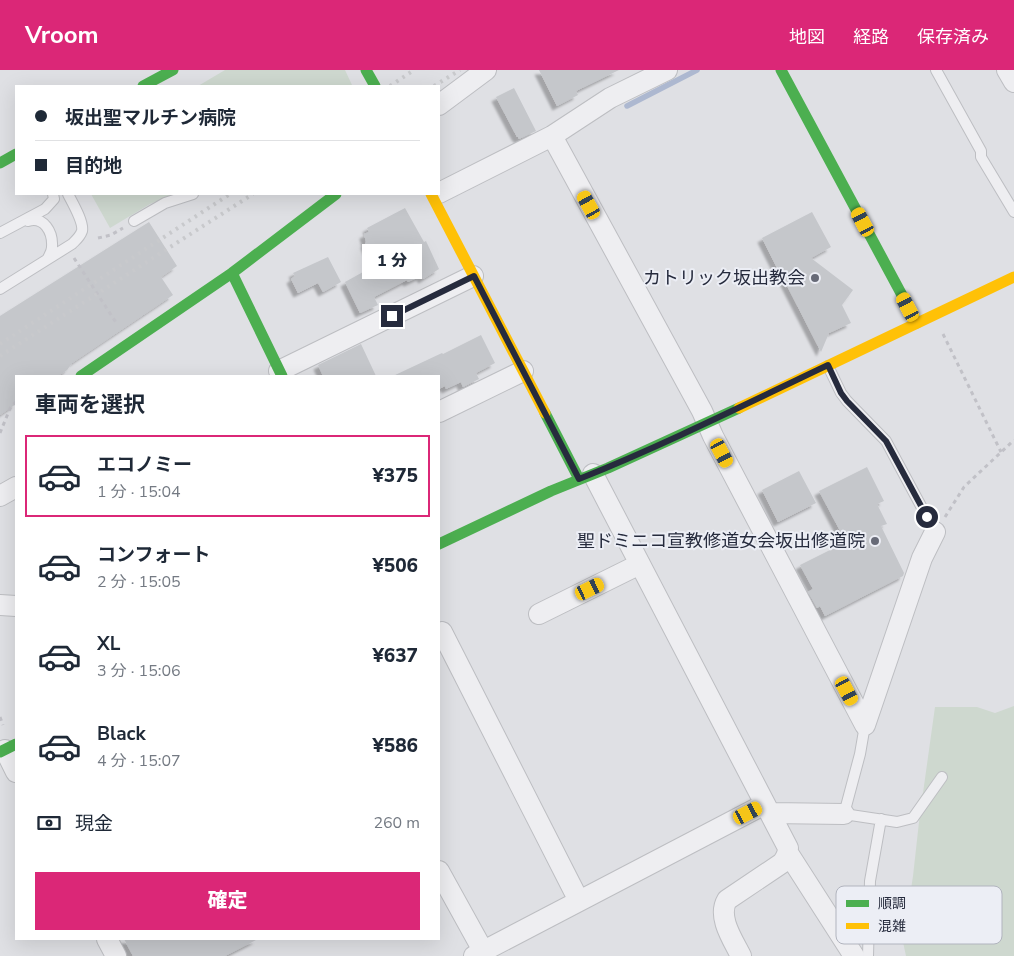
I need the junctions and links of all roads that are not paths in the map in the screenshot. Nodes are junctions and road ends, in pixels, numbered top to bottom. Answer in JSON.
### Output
{"nodes":[{"id":1,"x":172,"y":70,"type":"edge"},
{"id":2,"x":366,"y":70,"type":"edge"},
{"id":3,"x":486,"y":70,"type":"edge"},
{"id":4,"x":667,"y":70,"type":"edge"},
{"id":5,"x":781,"y":70,"type":"edge"},
{"id":6,"x":936,"y":70,"type":"edge"},
{"id":7,"x":1007,"y":70,"type":"edge"},
{"id":8,"x":1014,"y":82,"type":"edge"},
{"id":9,"x":145,"y":85,"type":"edge"},
{"id":10,"x":371,"y":85,"type":"edge"},
{"id":11,"x":440,"y":104,"type":"edge"},
{"id":12,"x":552,"y":136,"type":"junction"},
{"id":13,"x":15,"y":155,"type":"edge"},
{"id":14,"x":0,"y":163,"type":"edge"},
{"id":15,"x":440,"y":192,"type":"edge"},
{"id":16,"x":53,"y":195,"type":"edge"},
{"id":17,"x":68,"y":195,"type":"edge"},
{"id":18,"x":191,"y":195,"type":"edge"},
{"id":19,"x":335,"y":195,"type":"edge"},
{"id":20,"x":435,"y":195,"type":"edge"},
{"id":21,"x":1014,"y":212,"type":"edge"},
{"id":22,"x":134,"y":221,"type":"road end"},
{"id":23,"x":20,"y":223,"type":"junction"},
{"id":24,"x":0,"y":233,"type":"edge"},
{"id":25,"x":48,"y":258,"type":"junction"},
{"id":26,"x":232,"y":273,"type":"junction"},
{"id":27,"x":474,"y":276,"type":"junction"},
{"id":28,"x":1014,"y":277,"type":"edge"},
{"id":29,"x":0,"y":289,"type":"edge"},
{"id":30,"x":916,"y":323,"type":"junction"},
{"id":31,"x":828,"y":365,"type":"junction"},
{"id":32,"x":523,"y":371,"type":"junction"},
{"id":33,"x":280,"y":373,"type":"edge"},
{"id":34,"x":82,"y":375,"type":"edge"},
{"id":35,"x":440,"y":412,"type":"edge"},
{"id":36,"x":707,"y":423,"type":"junction"},
{"id":37,"x":586,"y":476,"type":"junction"},
{"id":38,"x":15,"y":488,"type":"edge"},
{"id":39,"x":0,"y":496,"type":"edge"},
{"id":40,"x":935,"y":532,"type":"joint"},
{"id":41,"x":440,"y":544,"type":"edge"},
{"id":42,"x":640,"y":564,"type":"junction"},
{"id":43,"x":0,"y":605,"type":"edge"},
{"id":44,"x":15,"y":606,"type":"edge"},
{"id":45,"x":539,"y":614,"type":"dead end"},
{"id":46,"x":440,"y":633,"type":"edge"},
{"id":47,"x":865,"y":725,"type":"junction"},
{"id":48,"x":7,"y":748,"type":"edge"},
{"id":49,"x":15,"y":769,"type":"edge"},
{"id":50,"x":942,"y":777,"type":"dead end"},
{"id":51,"x":768,"y":809,"type":"junction"},
{"id":52,"x":844,"y":814,"type":"junction"},
{"id":53,"x":881,"y":819,"type":"junction"},
{"id":54,"x":788,"y":853,"type":"junction"},
{"id":55,"x":440,"y":874,"type":"edge"},
{"id":56,"x":870,"y":886,"type":"edge"},
{"id":57,"x":579,"y":901,"type":"junction"},
{"id":58,"x":836,"y":928,"type":"edge"},
{"id":59,"x":108,"y":940,"type":"edge"},
{"id":60,"x":846,"y":944,"type":"edge"},
{"id":61,"x":481,"y":954,"type":"edge"},
{"id":62,"x":116,"y":956,"type":"edge"},
{"id":63,"x":741,"y":956,"type":"edge"},
{"id":64,"x":854,"y":956,"type":"edge"}],
"edges":[{"from":1,"to":9,"type":"street"},
{"from":2,"to":10,"type":"street"},
{"from":3,"to":11,"type":"street"},
{"from":4,"to":12,"type":"street"},
{"from":5,"to":30,"type":"street"},
{"from":6,"to":21,"type":"lane"},
{"from":7,"to":8,"type":"street"},
{"from":12,"to":15,"type":"street"},
{"from":12,"to":36,"type":"street"},
{"from":13,"to":14,"type":"street"},
{"from":16,"to":23,"type":"lane"},
{"from":17,"to":25,"type":"lane"},
{"from":18,"to":22,"type":"lane"},
{"from":19,"to":26,"type":"street"},
{"from":20,"to":27,"type":"street"},
{"from":23,"to":24,"type":"lane"},
{"from":23,"to":25,"type":"lane"},
{"from":25,"to":29,"type":"lane"},
{"from":26,"to":33,"type":"street"},
{"from":26,"to":34,"type":"street"},
{"from":27,"to":32,"type":"street"},
{"from":27,"to":33,"type":"street"},
{"from":28,"to":30,"type":"street"},
{"from":30,"to":31,"type":"street"},
{"from":31,"to":36,"type":"street"},
{"from":31,"to":40,"type":"lane"},
{"from":32,"to":35,"type":"street"},
{"from":32,"to":37,"type":"street"},
{"from":36,"to":37,"type":"street"},
{"from":36,"to":47,"type":"street"},
{"from":37,"to":41,"type":"street"},
{"from":37,"to":42,"type":"street"},
{"from":38,"to":39,"type":"street"},
{"from":40,"to":47,"type":"street"},
{"from":42,"to":45,"type":"street"},
{"from":42,"to":51,"type":"street"},
{"from":43,"to":44,"type":"street"},
{"from":46,"to":57,"type":"street"},
{"from":47,"to":52,"type":"lane"},
{"from":48,"to":49,"type":"street"},
{"from":50,"to":53,"type":"lane"},
{"from":51,"to":52,"type":"street"},
{"from":51,"to":54,"type":"street"},
{"from":51,"to":57,"type":"street"},
{"from":52,"to":53,"type":"lane"},
{"from":53,"to":56,"type":"lane"},
{"from":54,"to":58,"type":"street"},
{"from":54,"to":63,"type":"street"},
{"from":55,"to":61,"type":"street"},
{"from":57,"to":61,"type":"street"},
{"from":59,"to":62,"type":"street"},
{"from":60,"to":64,"type":"street"}]}
